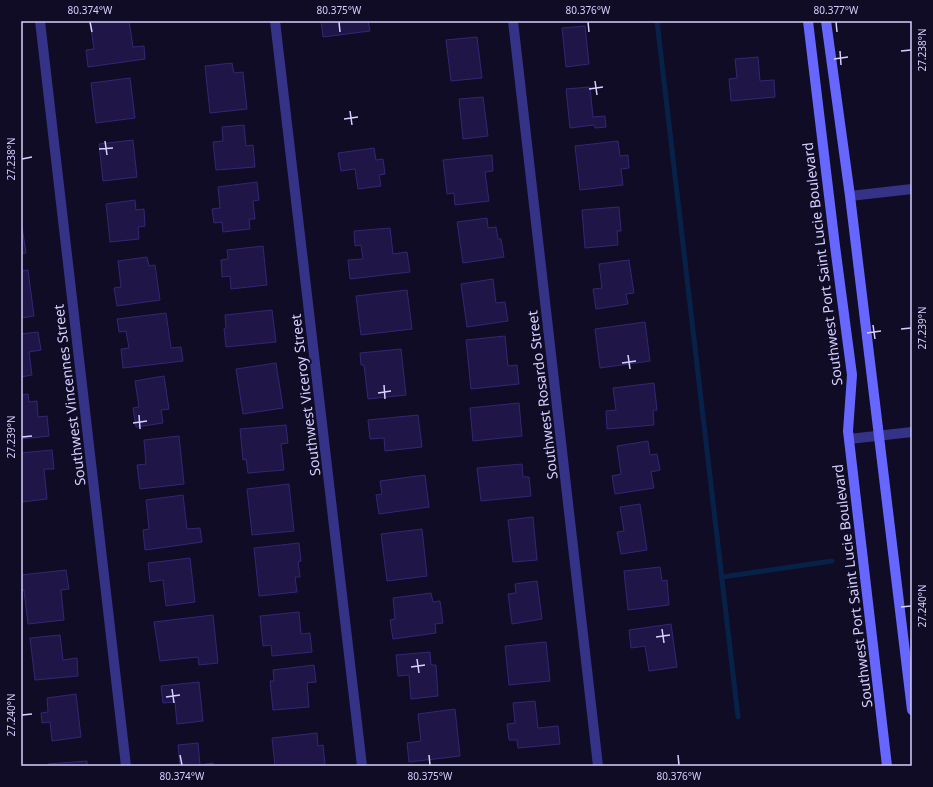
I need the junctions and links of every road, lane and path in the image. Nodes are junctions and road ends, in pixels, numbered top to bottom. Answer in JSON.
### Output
{"nodes":[{"id":1,"x":40,"y":21,"type":"edge"},
{"id":2,"x":275,"y":21,"type":"edge"},
{"id":3,"x":513,"y":21,"type":"edge"},
{"id":4,"x":808,"y":21,"type":"edge"},
{"id":5,"x":826,"y":21,"type":"edge"},
{"id":6,"x":912,"y":189,"type":"edge"},
{"id":7,"x":850,"y":196,"type":"junction"},
{"id":8,"x":912,"y":432,"type":"edge"},
{"id":9,"x":879,"y":435,"type":"junction"},
{"id":10,"x":849,"y":439,"type":"junction"},
{"id":11,"x":912,"y":710,"type":"edge"},
{"id":12,"x":126,"y":766,"type":"edge"},
{"id":13,"x":362,"y":766,"type":"edge"},
{"id":14,"x":598,"y":766,"type":"edge"},
{"id":15,"x":887,"y":766,"type":"edge"}],
"edges":[{"from":1,"to":12,"type":"street","name":"Southwest Vincennes Street"},
{"from":2,"to":13,"type":"street","name":"Southwest Viceroy Street"},
{"from":3,"to":14,"type":"street","name":"Southwest Rosardo Street"},
{"from":4,"to":10,"type":"main road","name":"Southwest Port Saint Lucie Boulevard"},
{"from":5,"to":7,"type":"main road"},
{"from":6,"to":7,"type":"street"},
{"from":7,"to":9,"type":"main road"},
{"from":8,"to":9,"type":"street"},
{"from":9,"to":10,"type":"street"},
{"from":9,"to":11,"type":"main road"},
{"from":10,"to":15,"type":"main road","name":"Southwest Port Saint Lucie Boulevard"}]}
